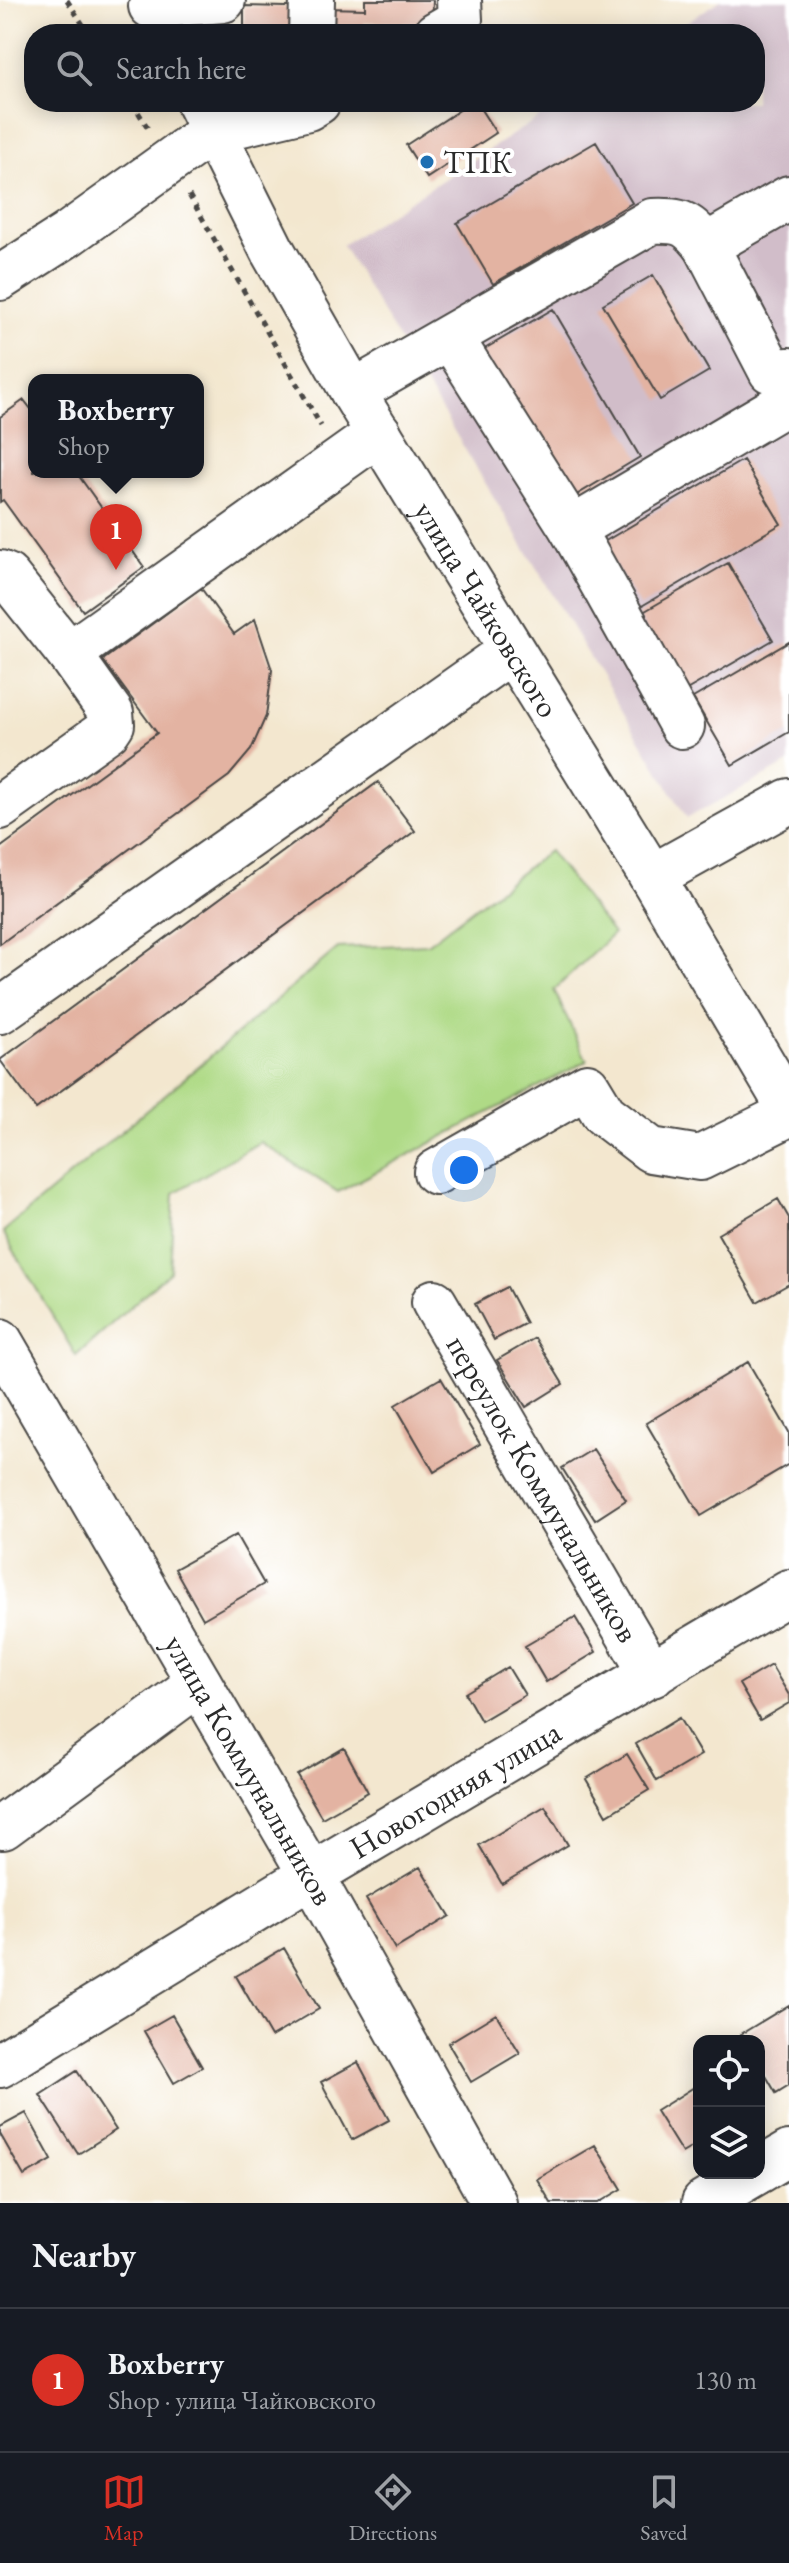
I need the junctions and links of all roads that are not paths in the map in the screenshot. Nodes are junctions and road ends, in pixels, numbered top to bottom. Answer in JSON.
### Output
{"nodes":[{"id":1,"x":223,"y":0,"type":"edge"},
{"id":2,"x":312,"y":0,"type":"edge"},
{"id":3,"x":459,"y":0,"type":"edge"},
{"id":4,"x":155,"y":13,"type":"edge"},
{"id":5,"x":311,"y":24,"type":"edge"},
{"id":6,"x":453,"y":24,"type":"edge"},
{"id":7,"x":240,"y":112,"type":"edge"},
{"id":8,"x":205,"y":116,"type":"edge"},
{"id":9,"x":789,"y":198,"type":"edge"},
{"id":10,"x":706,"y":246,"type":"junction"},
{"id":11,"x":0,"y":278,"type":"edge"},
{"id":12,"x":451,"y":338,"type":"junction"},
{"id":13,"x":784,"y":386,"type":"edge"},
{"id":14,"x":353,"y":392,"type":"junction"},
{"id":15,"x":379,"y":433,"type":"junction"},
{"id":16,"x":572,"y":529,"type":"junction"},
{"id":17,"x":0,"y":573,"type":"edge"},
{"id":18,"x":511,"y":651,"type":"junction"},
{"id":19,"x":69,"y":654,"type":"junction"},
{"id":20,"x":682,"y":726,"type":"dead end"},
{"id":21,"x":789,"y":801,"type":"edge"},
{"id":22,"x":0,"y":807,"type":"edge"},
{"id":23,"x":652,"y":877,"type":"junction"},
{"id":24,"x":0,"y":1011,"type":"edge"},
{"id":25,"x":789,"y":1111,"type":"edge"},
{"id":26,"x":436,"y":1172,"type":"dead end"},
{"id":27,"x":434,"y":1302,"type":"dead end"},
{"id":28,"x":0,"y":1341,"type":"edge"},
{"id":29,"x":789,"y":1592,"type":"edge"},
{"id":30,"x":652,"y":1675,"type":"junction"},
{"id":31,"x":199,"y":1683,"type":"junction"},
{"id":32,"x":3,"y":1827,"type":"dead end"},
{"id":33,"x":311,"y":1875,"type":"junction"},
{"id":34,"x":0,"y":2065,"type":"edge"},
{"id":35,"x":789,"y":2153,"type":"edge"},
{"id":36,"x":765,"y":2167,"type":"edge"},
{"id":37,"x":745,"y":2179,"type":"edge"},
{"id":38,"x":494,"y":2203,"type":"edge"},
{"id":39,"x":704,"y":2203,"type":"edge"}],
"edges":[{"from":1,"to":4,"type":"street"},
{"from":2,"to":5,"type":"street"},
{"from":3,"to":6,"type":"street"},
{"from":7,"to":8,"type":"street"},
{"from":8,"to":11,"type":"street"},
{"from":8,"to":14,"type":"street","name":"улица Чайковского"},
{"from":9,"to":10,"type":"street"},
{"from":10,"to":12,"type":"street"},
{"from":10,"to":13,"type":"street"},
{"from":12,"to":14,"type":"street"},
{"from":12,"to":16,"type":"street"},
{"from":13,"to":16,"type":"street"},
{"from":14,"to":15,"type":"street","name":"улица Чайковского"},
{"from":15,"to":18,"type":"street","name":"улица Чайковского"},
{"from":15,"to":19,"type":"street"},
{"from":16,"to":20,"type":"street"},
{"from":17,"to":19,"type":"street"},
{"from":18,"to":23,"type":"street","name":"улица Чайковского"},
{"from":18,"to":24,"type":"street"},
{"from":19,"to":22,"type":"street"},
{"from":21,"to":23,"type":"street"},
{"from":23,"to":25,"type":"street","name":"улица Чайковского"},
{"from":25,"to":26,"type":"street"},
{"from":27,"to":30,"type":"street","name":"переулок Коммунальников"},
{"from":28,"to":31,"type":"street","name":"улица Коммунальников"},
{"from":29,"to":30,"type":"street","name":"Новогодняя улица"},
{"from":30,"to":33,"type":"street","name":"Новогодняя улица"},
{"from":31,"to":32,"type":"street"},
{"from":31,"to":33,"type":"street","name":"улица Коммунальников"},
{"from":33,"to":34,"type":"street","name":"Новогодняя улица"},
{"from":33,"to":38,"type":"street","name":"улица Коммунальников"},
{"from":35,"to":36,"type":"street"},
{"from":37,"to":39,"type":"street"}]}
